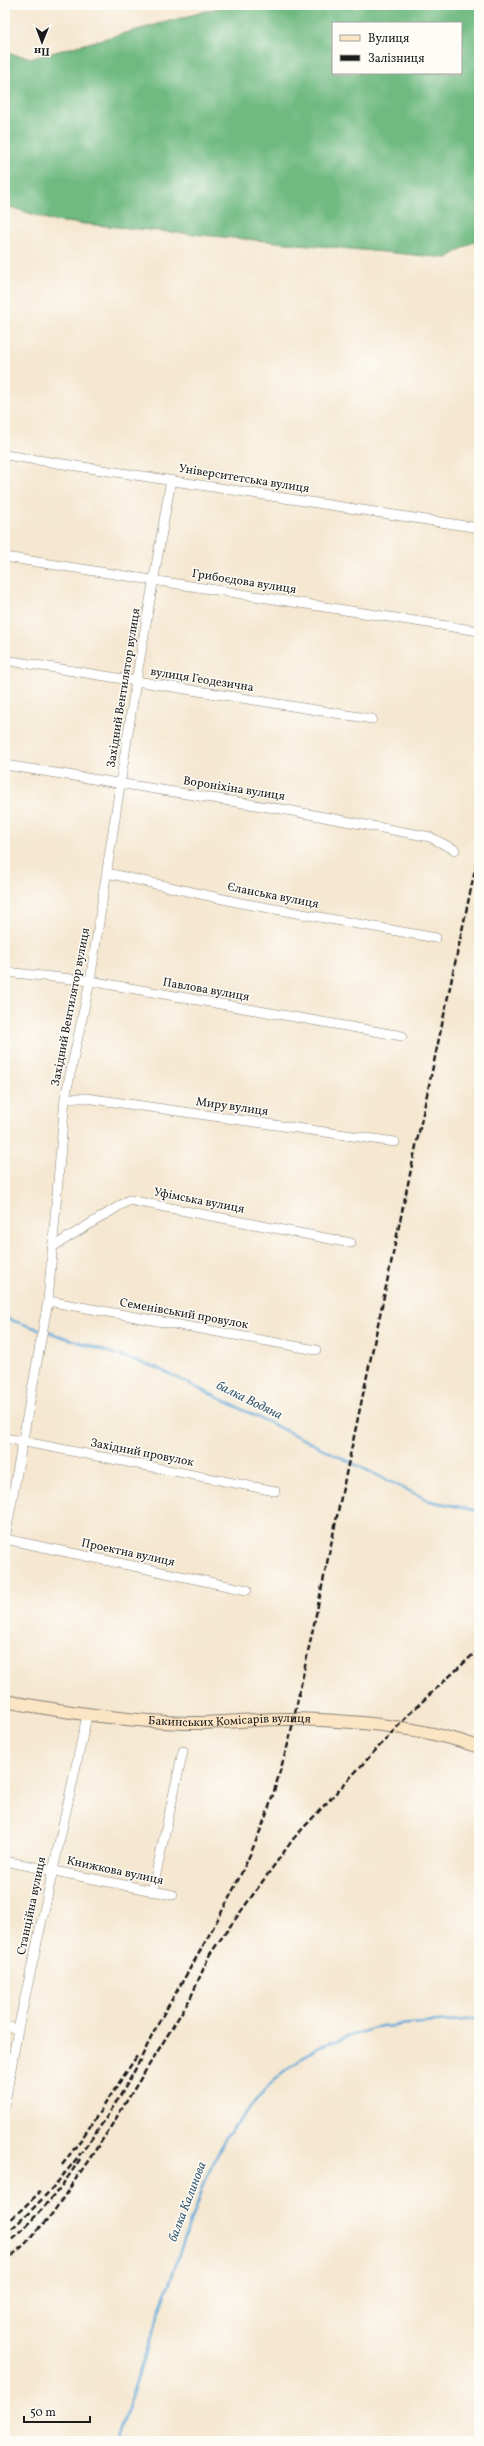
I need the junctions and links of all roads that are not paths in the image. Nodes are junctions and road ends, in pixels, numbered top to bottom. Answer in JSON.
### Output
{"nodes":[{"id":1,"x":5,"y":455,"type":"edge"},
{"id":2,"x":171,"y":480,"type":"junction"},
{"id":3,"x":479,"y":528,"type":"edge"},
{"id":4,"x":5,"y":557,"type":"edge"},
{"id":5,"x":153,"y":580,"type":"junction"},
{"id":6,"x":479,"y":631,"type":"edge"},
{"id":7,"x":5,"y":660,"type":"edge"},
{"id":8,"x":136,"y":681,"type":"junction"},
{"id":9,"x":372,"y":719,"type":"dead end"},
{"id":10,"x":5,"y":765,"type":"edge"},
{"id":11,"x":121,"y":783,"type":"junction"},
{"id":12,"x":455,"y":850,"type":"dead end"},
{"id":13,"x":107,"y":873,"type":"junction"},
{"id":14,"x":436,"y":938,"type":"dead end"},
{"id":15,"x":5,"y":972,"type":"edge"},
{"id":16,"x":90,"y":981,"type":"junction"},
{"id":17,"x":402,"y":1036,"type":"dead end"},
{"id":18,"x":65,"y":1098,"type":"junction"},
{"id":19,"x":395,"y":1142,"type":"dead end"},
{"id":20,"x":351,"y":1243,"type":"dead end"},
{"id":21,"x":54,"y":1246,"type":"junction"},
{"id":22,"x":48,"y":1301,"type":"junction"},
{"id":23,"x":316,"y":1350,"type":"dead end"},
{"id":24,"x":5,"y":1438,"type":"edge"},
{"id":25,"x":23,"y":1442,"type":"junction"},
{"id":26,"x":275,"y":1491,"type":"dead end"},
{"id":27,"x":5,"y":1539,"type":"edge"},
{"id":28,"x":247,"y":1590,"type":"dead end"},
{"id":29,"x":5,"y":1701,"type":"edge"},
{"id":30,"x":87,"y":1716,"type":"junction"},
{"id":31,"x":479,"y":1747,"type":"edge"},
{"id":32,"x":183,"y":1750,"type":"dead end"},
{"id":33,"x":5,"y":1861,"type":"edge"},
{"id":34,"x":52,"y":1871,"type":"junction"},
{"id":35,"x":152,"y":1892,"type":"junction"},
{"id":36,"x":173,"y":1895,"type":"dead end"},
{"id":37,"x":5,"y":2026,"type":"edge"},
{"id":38,"x":18,"y":2029,"type":"junction"},
{"id":39,"x":5,"y":2103,"type":"edge"}],
"edges":[{"from":1,"to":2,"type":"street","name":"Університетська вулиця"},
{"from":2,"to":3,"type":"street","name":"Університетська вулиця"},
{"from":2,"to":5,"type":"street","name":"Західний Вентилятор вулиця"},
{"from":4,"to":5,"type":"street","name":"Грибоєдова вулиця"},
{"from":5,"to":6,"type":"street","name":"Грибоєдова вулиця"},
{"from":5,"to":8,"type":"street","name":"Західний Вентилятор вулиця"},
{"from":7,"to":8,"type":"street","name":"вулиця Геодезична"},
{"from":8,"to":9,"type":"street","name":"вулиця Геодезична"},
{"from":8,"to":11,"type":"street","name":"Західний Вентилятор вулиця"},
{"from":10,"to":11,"type":"street","name":"Вороніхіна вулиця"},
{"from":11,"to":12,"type":"street","name":"Вороніхіна вулиця"},
{"from":11,"to":13,"type":"street","name":"Західний Вентилятор вулиця"},
{"from":13,"to":14,"type":"street","name":"Єланська вулиця"},
{"from":13,"to":16,"type":"street","name":"Західний Вентилятор вулиця"},
{"from":15,"to":16,"type":"street","name":"Павлова вулиця"},
{"from":16,"to":17,"type":"street","name":"Павлова вулиця"},
{"from":16,"to":18,"type":"street","name":"Західний Вентилятор вулиця"},
{"from":18,"to":19,"type":"street","name":"Миру вулиця"},
{"from":18,"to":21,"type":"street","name":"Західний Вентилятор вулиця"},
{"from":20,"to":21,"type":"street","name":"Уфімська вулиця"},
{"from":21,"to":22,"type":"street","name":"Західний Вентилятор вулиця"},
{"from":22,"to":23,"type":"street","name":"Семенівський провулок"},
{"from":22,"to":25,"type":"street","name":"Західний Вентилятор вулиця"},
{"from":24,"to":25,"type":"street","name":"Західний провулок"},
{"from":25,"to":26,"type":"street","name":"Західний провулок"},
{"from":25,"to":27,"type":"street","name":"Західний Вентилятор вулиця"},
{"from":27,"to":28,"type":"street","name":"Проектна вулиця"},
{"from":29,"to":30,"type":"street","name":"Бакинських Комісарів вулиця"},
{"from":30,"to":31,"type":"street","name":"Бакинських Комісарів вулиця"},
{"from":30,"to":34,"type":"street","name":"Станційна вулиця"},
{"from":32,"to":35,"type":"street"},
{"from":33,"to":34,"type":"street","name":"Книжкова вулиця"},
{"from":34,"to":35,"type":"street","name":"Книжкова вулиця"},
{"from":34,"to":38,"type":"street","name":"Станційна вулиця"},
{"from":35,"to":36,"type":"street","name":"Книжкова вулиця"},
{"from":37,"to":38,"type":"street"},
{"from":38,"to":39,"type":"street","name":"Станційна вулиця"}]}
